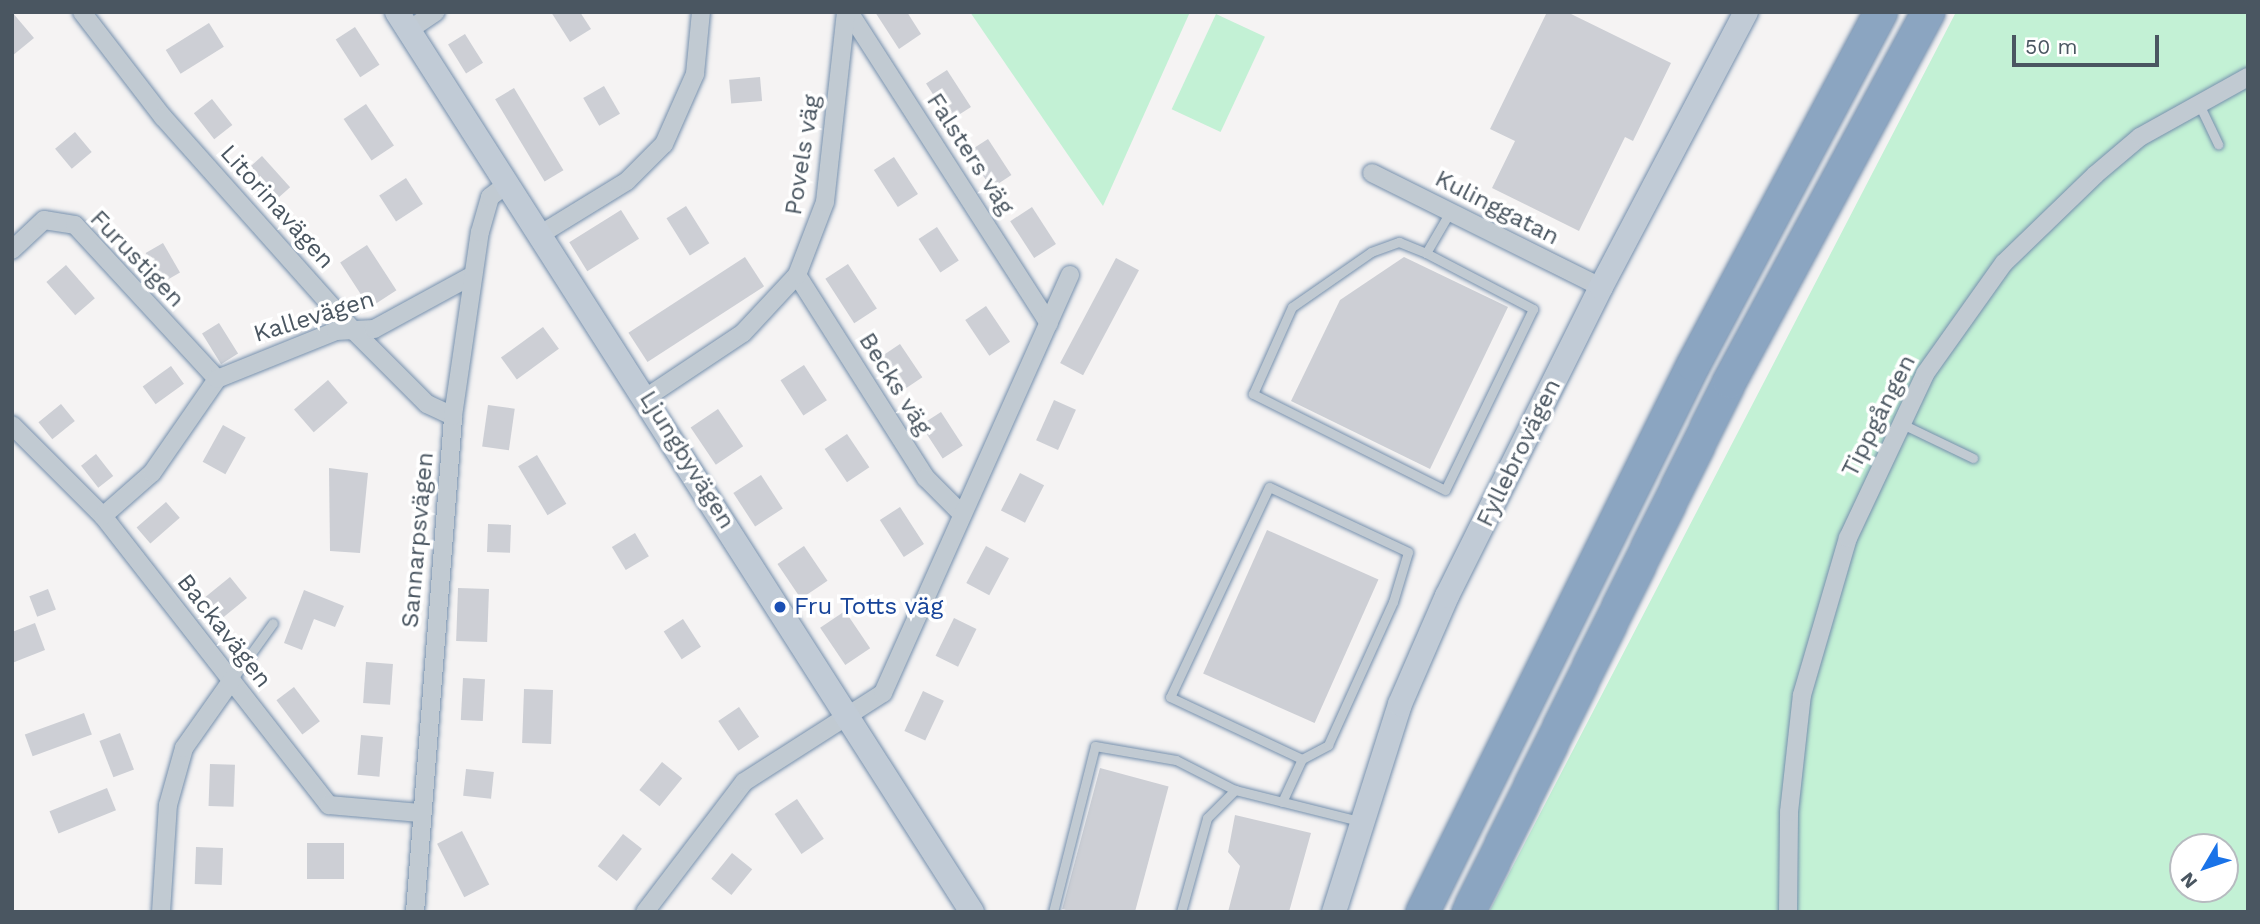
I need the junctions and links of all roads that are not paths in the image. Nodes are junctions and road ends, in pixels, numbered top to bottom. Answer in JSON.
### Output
{"nodes":[{"id":1,"x":82,"y":12,"type":"edge"},
{"id":2,"x":436,"y":12,"type":"edge"},
{"id":3,"x":701,"y":12,"type":"edge"},
{"id":4,"x":848,"y":12,"type":"edge"},
{"id":5,"x":1746,"y":12,"type":"edge"},
{"id":6,"x":1881,"y":12,"type":"edge"},
{"id":7,"x":1928,"y":12,"type":"edge"},
{"id":8,"x":403,"y":21,"type":"edge"},
{"id":9,"x":2248,"y":77,"type":"edge"},
{"id":10,"x":2198,"y":102,"type":"junction"},
{"id":11,"x":2218,"y":144,"type":"dead end"},
{"id":12,"x":1372,"y":173,"type":"dead end"},
{"id":13,"x":507,"y":184,"type":"junction"},
{"id":14,"x":1450,"y":212,"type":"junction"},
{"id":15,"x":541,"y":234,"type":"junction"},
{"id":16,"x":12,"y":250,"type":"edge"},
{"id":17,"x":1426,"y":253,"type":"junction"},
{"id":18,"x":473,"y":275,"type":"junction"},
{"id":19,"x":797,"y":275,"type":"junction"},
{"id":20,"x":1070,"y":275,"type":"dead end"},
{"id":21,"x":1601,"y":287,"type":"junction"},
{"id":22,"x":1049,"y":323,"type":"junction"},
{"id":23,"x":354,"y":331,"type":"junction"},
{"id":24,"x":217,"y":379,"type":"junction"},
{"id":25,"x":647,"y":397,"type":"junction"},
{"id":26,"x":453,"y":416,"type":"junction"},
{"id":27,"x":1900,"y":423,"type":"junction"},
{"id":28,"x":12,"y":425,"type":"edge"},
{"id":29,"x":1973,"y":458,"type":"dead end"},
{"id":30,"x":961,"y":513,"type":"junction"},
{"id":31,"x":103,"y":516,"type":"junction"},
{"id":32,"x":273,"y":623,"type":"dead end"},
{"id":33,"x":232,"y":680,"type":"junction"},
{"id":34,"x":850,"y":716,"type":"junction"},
{"id":35,"x":1302,"y":759,"type":"junction"},
{"id":36,"x":1235,"y":790,"type":"junction"},
{"id":37,"x":1282,"y":802,"type":"junction"},
{"id":38,"x":420,"y":813,"type":"junction"},
{"id":39,"x":1359,"y":821,"type":"junction"},
{"id":40,"x":161,"y":912,"type":"edge"},
{"id":41,"x":415,"y":912,"type":"edge"},
{"id":42,"x":645,"y":912,"type":"edge"},
{"id":43,"x":972,"y":912,"type":"edge"},
{"id":44,"x":1054,"y":912,"type":"edge"},
{"id":45,"x":1181,"y":912,"type":"edge"},
{"id":46,"x":1334,"y":912,"type":"edge"},
{"id":47,"x":1422,"y":912,"type":"edge"},
{"id":48,"x":1468,"y":912,"type":"edge"},
{"id":49,"x":1788,"y":912,"type":"edge"}],
"edges":[{"from":1,"to":23,"type":"street","name":"Litorinavägen"},
{"from":2,"to":8,"type":"street"},
{"from":3,"to":15,"type":"street"},
{"from":4,"to":19,"type":"street","name":"Povels väg"},
{"from":4,"to":22,"type":"street","name":"Falsters väg"},
{"from":5,"to":21,"type":"street","name":"Fyllebrovägen"},
{"from":6,"to":47,"type":"highway"},
{"from":7,"to":48,"type":"highway"},
{"from":8,"to":13,"type":"street","name":"Ljungbyvägen"},
{"from":9,"to":10,"type":"street","name":"Tippgången"},
{"from":10,"to":11,"type":"lane"},
{"from":10,"to":27,"type":"street","name":"Tippgången"},
{"from":12,"to":14,"type":"street","name":"Kulinggatan"},
{"from":13,"to":15,"type":"street","name":"Ljungbyvägen"},
{"from":13,"to":18,"type":"street","name":"Sannarpsvägen"},
{"from":14,"to":17,"type":"lane"},
{"from":14,"to":21,"type":"street","name":"Kulinggatan"},
{"from":15,"to":25,"type":"street","name":"Ljungbyvägen"},
{"from":16,"to":24,"type":"street","name":"Furustigen"},
{"from":17,"to":17,"type":"lane"},
{"from":18,"to":23,"type":"street","name":"Kallevägen"},
{"from":18,"to":26,"type":"street","name":"Sannarpsvägen"},
{"from":19,"to":25,"type":"street","name":"Povels väg"},
{"from":19,"to":30,"type":"street","name":"Becks väg"},
{"from":20,"to":22,"type":"street"},
{"from":21,"to":39,"type":"street","name":"Fyllebrovägen"},
{"from":22,"to":30,"type":"street"},
{"from":23,"to":24,"type":"street","name":"Kallevägen"},
{"from":23,"to":26,"type":"street","name":"Litorinavägen"},
{"from":24,"to":31,"type":"street"},
{"from":25,"to":34,"type":"street","name":"Ljungbyvägen"},
{"from":26,"to":38,"type":"street","name":"Sannarpsvägen"},
{"from":27,"to":29,"type":"lane"},
{"from":27,"to":49,"type":"street","name":"Tippgången"},
{"from":28,"to":31,"type":"street","name":"Backavägen"},
{"from":30,"to":34,"type":"street"},
{"from":31,"to":33,"type":"street","name":"Backavägen"},
{"from":32,"to":33,"type":"lane"},
{"from":33,"to":38,"type":"street","name":"Backavägen"},
{"from":33,"to":40,"type":"street"},
{"from":34,"to":42,"type":"street"},
{"from":34,"to":43,"type":"street","name":"Ljungbyvägen"},
{"from":35,"to":35,"type":"lane"},
{"from":35,"to":37,"type":"lane"},
{"from":36,"to":37,"type":"lane"},
{"from":36,"to":44,"type":"lane"},
{"from":36,"to":45,"type":"lane"},
{"from":37,"to":39,"type":"lane"},
{"from":38,"to":41,"type":"street","name":"Sannarpsvägen"},
{"from":39,"to":46,"type":"street","name":"Fyllebrovägen"}]}
